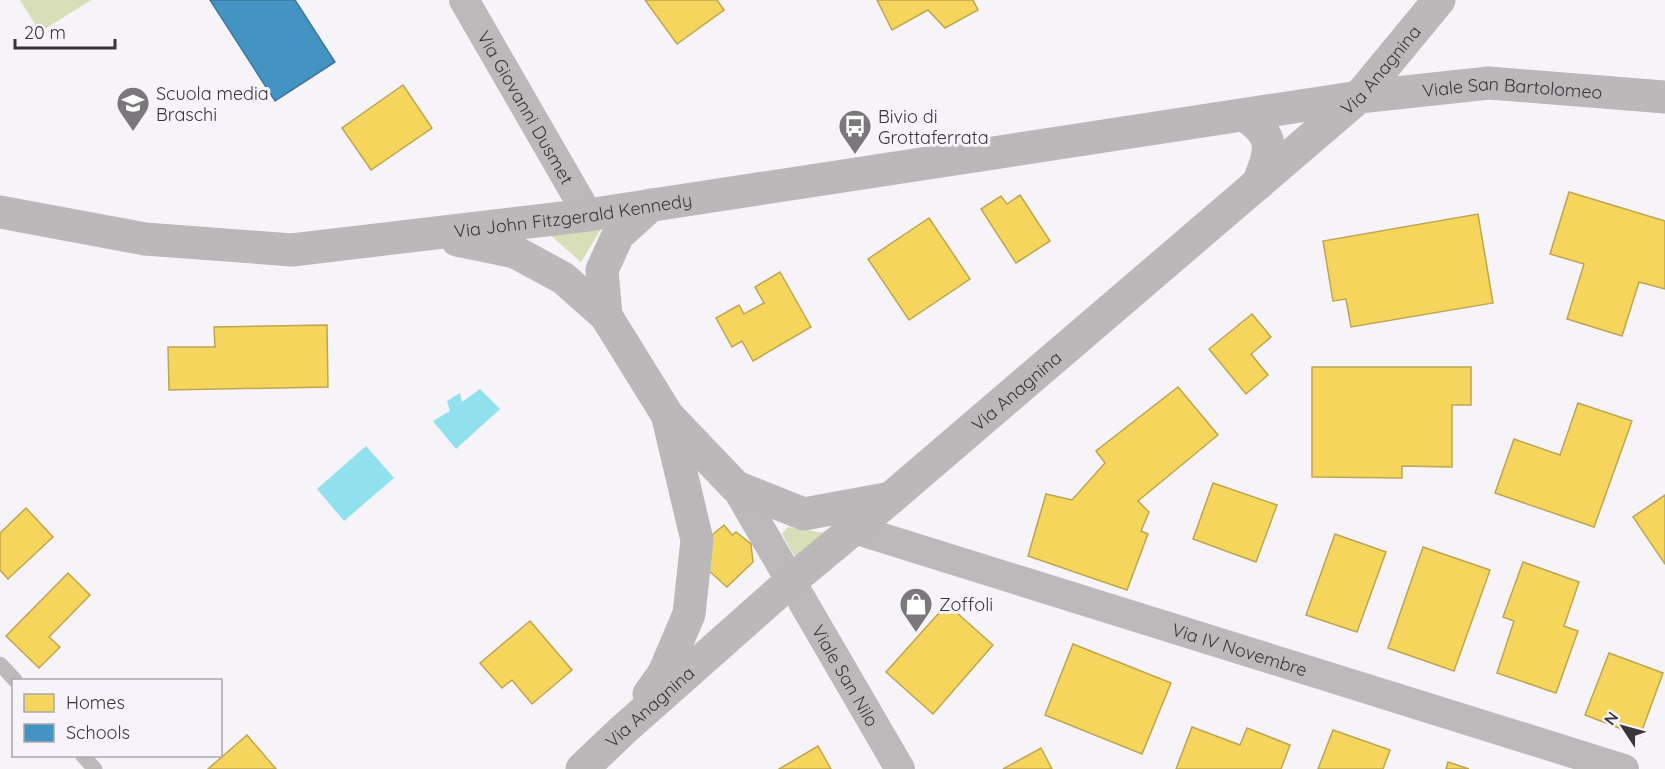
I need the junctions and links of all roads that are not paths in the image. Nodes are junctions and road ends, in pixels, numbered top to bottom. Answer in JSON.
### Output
{"nodes":[{"id":1,"x":465,"y":0,"type":"edge"},
{"id":2,"x":1439,"y":0,"type":"edge"},
{"id":3,"x":1359,"y":97,"type":"junction"},
{"id":4,"x":1665,"y":97,"type":"edge"},
{"id":5,"x":1244,"y":115,"type":"junction"},
{"id":6,"x":1258,"y":184,"type":"junction"},
{"id":7,"x":651,"y":205,"type":"junction"},
{"id":8,"x":0,"y":212,"type":"edge"},
{"id":9,"x":588,"y":215,"type":"junction"},
{"id":10,"x":431,"y":235,"type":"junction"},
{"id":11,"x":606,"y":316,"type":"junction"},
{"id":12,"x":668,"y":416,"type":"junction"},
{"id":13,"x":736,"y":487,"type":"junction"},
{"id":14,"x":892,"y":497,"type":"junction"},
{"id":15,"x":854,"y":529,"type":"junction"},
{"id":16,"x":791,"y":581,"type":"junction"},
{"id":17,"x":0,"y":664,"type":"edge"},
{"id":18,"x":13,"y":679,"type":"edge"},
{"id":19,"x":623,"y":730,"type":"junction"},
{"id":20,"x":83,"y":757,"type":"edge"},
{"id":21,"x":1544,"y":757,"type":"edge"},
{"id":22,"x":95,"y":769,"type":"edge"},
{"id":23,"x":582,"y":769,"type":"edge"},
{"id":24,"x":900,"y":769,"type":"edge"},
{"id":25,"x":1623,"y":769,"type":"edge"}],
"edges":[{"from":1,"to":9,"type":"street","name":"Via Giovanni Dusmet"},
{"from":2,"to":3,"type":"main road","name":"Via Anagnina"},
{"from":3,"to":4,"type":"main road","name":"Viale San Bartolomeo"},
{"from":3,"to":5,"type":"main road","name":"Viale San Bartolomeo"},
{"from":3,"to":6,"type":"main road","name":"Via Anagnina"},
{"from":5,"to":6,"type":"main road"},
{"from":5,"to":7,"type":"main road","name":"Via John Fitzgerald Kennedy"},
{"from":6,"to":14,"type":"main road","name":"Via Anagnina"},
{"from":7,"to":9,"type":"main road","name":"Via John Fitzgerald Kennedy"},
{"from":7,"to":11,"type":"main road"},
{"from":8,"to":10,"type":"main road","name":"Via John Fitzgerald Kennedy"},
{"from":9,"to":10,"type":"main road","name":"Via John Fitzgerald Kennedy"},
{"from":10,"to":11,"type":"main road"},
{"from":11,"to":12,"type":"main road"},
{"from":12,"to":13,"type":"main road"},
{"from":12,"to":19,"type":"main road"},
{"from":13,"to":14,"type":"main road"},
{"from":13,"to":16,"type":"street","name":"Viale San Nilo"},
{"from":14,"to":15,"type":"main road","name":"Via Anagnina"},
{"from":15,"to":16,"type":"main road","name":"Via Anagnina"},
{"from":15,"to":21,"type":"street","name":"Via IV Novembre"},
{"from":16,"to":19,"type":"main road","name":"Via Anagnina"},
{"from":16,"to":24,"type":"street","name":"Viale San Nilo"},
{"from":17,"to":18,"type":"lane"},
{"from":19,"to":23,"type":"main road","name":"Via Anagnina"},
{"from":20,"to":22,"type":"lane"},
{"from":21,"to":25,"type":"street","name":"Via IV Novembre"}]}
